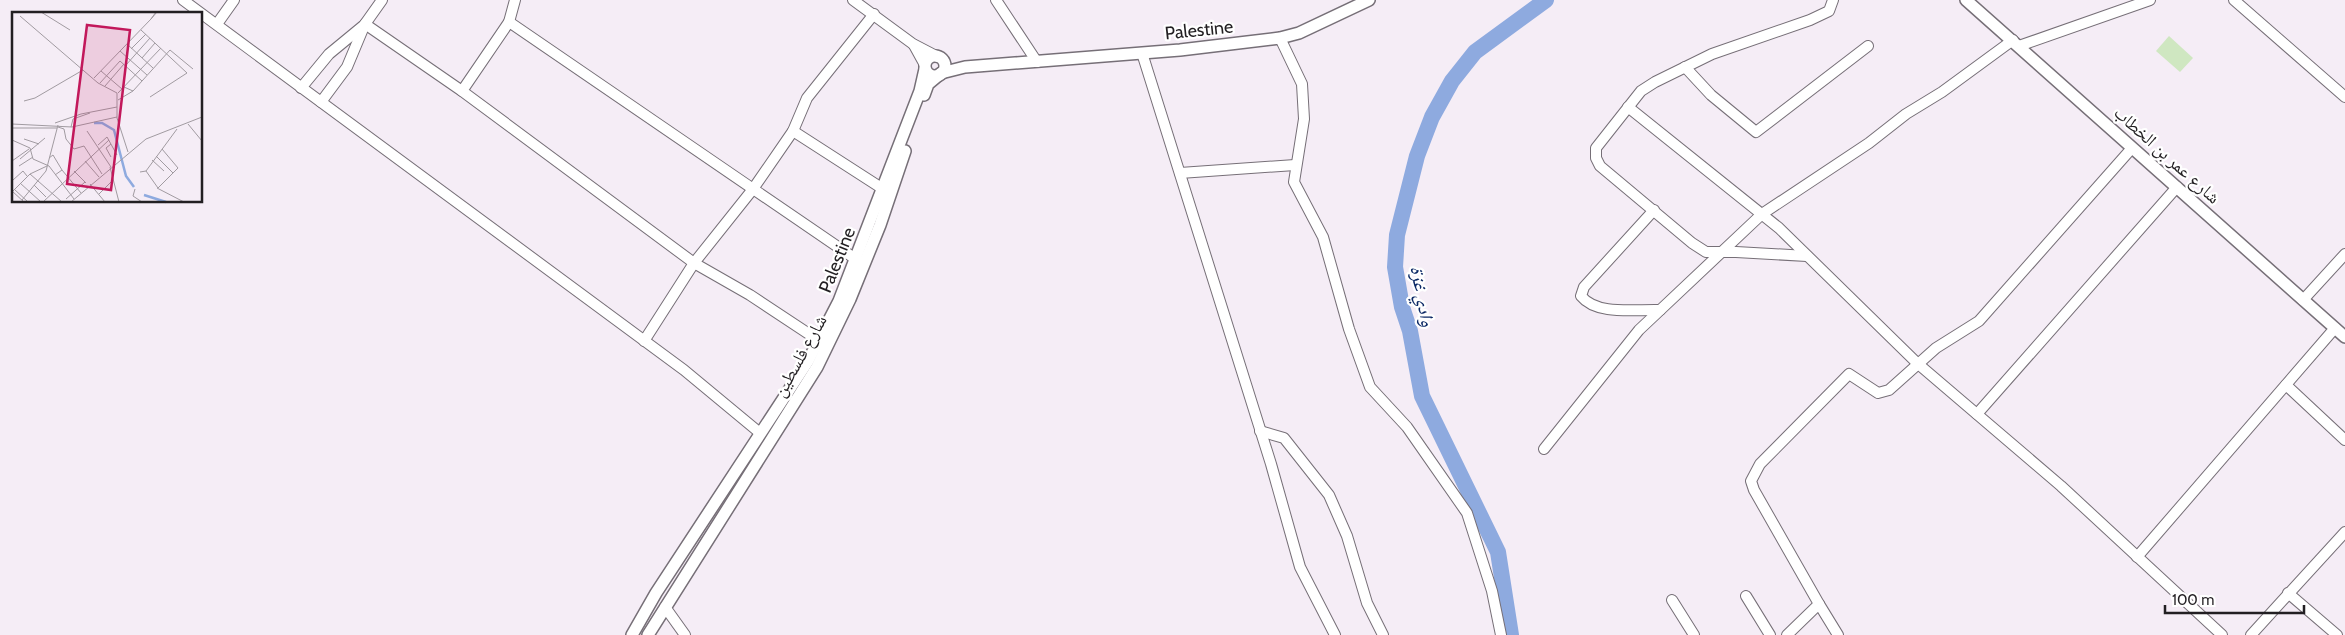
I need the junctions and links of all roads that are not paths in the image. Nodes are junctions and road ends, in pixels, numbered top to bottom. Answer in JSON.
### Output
{"nodes":[{"id":1,"x":184,"y":0,"type":"edge"},
{"id":2,"x":234,"y":0,"type":"edge"},
{"id":3,"x":382,"y":0,"type":"edge"},
{"id":4,"x":515,"y":0,"type":"edge"},
{"id":5,"x":853,"y":0,"type":"edge"},
{"id":6,"x":996,"y":0,"type":"edge"},
{"id":7,"x":1369,"y":0,"type":"edge"},
{"id":8,"x":1833,"y":0,"type":"edge"},
{"id":9,"x":1966,"y":0,"type":"edge"},
{"id":10,"x":2150,"y":0,"type":"edge"},
{"id":11,"x":2234,"y":0,"type":"edge"},
{"id":12,"x":200,"y":12,"type":"edge"},
{"id":13,"x":202,"y":13,"type":"edge"},
{"id":14,"x":874,"y":14,"type":"junction"},
{"id":15,"x":509,"y":22,"type":"junction"},
{"id":16,"x":217,"y":24,"type":"junction"},
{"id":17,"x":365,"y":24,"type":"junction"},
{"id":18,"x":1280,"y":38,"type":"junction"},
{"id":19,"x":2016,"y":43,"type":"junction"},
{"id":20,"x":913,"y":44,"type":"junction"},
{"id":21,"x":1868,"y":46,"type":"dead end"},
{"id":22,"x":1142,"y":53,"type":"junction"},
{"id":23,"x":940,"y":59,"type":"junction"},
{"id":24,"x":1038,"y":62,"type":"junction"},
{"id":25,"x":925,"y":67,"type":"junction"},
{"id":26,"x":965,"y":67,"type":"junction"},
{"id":27,"x":1685,"y":67,"type":"junction"},
{"id":28,"x":941,"y":73,"type":"junction"},
{"id":29,"x":301,"y":88,"type":"junction"},
{"id":30,"x":462,"y":91,"type":"junction"},
{"id":31,"x":2345,"y":97,"type":"edge"},
{"id":32,"x":321,"y":102,"type":"junction"},
{"id":33,"x":1628,"y":107,"type":"junction"},
{"id":34,"x":793,"y":131,"type":"junction"},
{"id":35,"x":2132,"y":148,"type":"junction"},
{"id":36,"x":1295,"y":165,"type":"dead end"},
{"id":37,"x":1180,"y":172,"type":"junction"},
{"id":38,"x":2177,"y":187,"type":"junction"},
{"id":39,"x":753,"y":189,"type":"junction"},
{"id":40,"x":883,"y":190,"type":"junction"},
{"id":41,"x":1654,"y":210,"type":"junction"},
{"id":42,"x":1762,"y":214,"type":"junction"},
{"id":43,"x":1720,"y":254,"type":"junction"},
{"id":44,"x":2345,"y":254,"type":"edge"},
{"id":45,"x":1807,"y":256,"type":"junction"},
{"id":46,"x":857,"y":260,"type":"junction"},
{"id":47,"x":694,"y":262,"type":"junction"},
{"id":48,"x":2303,"y":300,"type":"junction"},
{"id":49,"x":1660,"y":310,"type":"junction"},
{"id":50,"x":2335,"y":328,"type":"junction"},
{"id":51,"x":2345,"y":337,"type":"edge"},
{"id":52,"x":818,"y":340,"type":"junction"},
{"id":53,"x":644,"y":341,"type":"junction"},
{"id":54,"x":1917,"y":363,"type":"junction"},
{"id":55,"x":2286,"y":386,"type":"junction"},
{"id":56,"x":1977,"y":414,"type":"junction"},
{"id":57,"x":1260,"y":431,"type":"junction"},
{"id":58,"x":760,"y":433,"type":"junction"},
{"id":59,"x":2345,"y":440,"type":"edge"},
{"id":60,"x":1544,"y":449,"type":"dead end"},
{"id":61,"x":2345,"y":532,"type":"edge"},
{"id":62,"x":2137,"y":557,"type":"junction"},
{"id":63,"x":2288,"y":593,"type":"junction"},
{"id":64,"x":1746,"y":596,"type":"dead end"},
{"id":65,"x":1672,"y":600,"type":"dead end"},
{"id":66,"x":1819,"y":604,"type":"junction"},
{"id":67,"x":665,"y":608,"type":"junction"},
{"id":68,"x":632,"y":635,"type":"edge"},
{"id":69,"x":648,"y":635,"type":"edge"},
{"id":70,"x":685,"y":635,"type":"edge"},
{"id":71,"x":1335,"y":635,"type":"edge"},
{"id":72,"x":1383,"y":635,"type":"edge"},
{"id":73,"x":1501,"y":635,"type":"edge"},
{"id":74,"x":1694,"y":635,"type":"edge"},
{"id":75,"x":1770,"y":635,"type":"edge"},
{"id":76,"x":1787,"y":635,"type":"edge"},
{"id":77,"x":1838,"y":635,"type":"edge"},
{"id":78,"x":2222,"y":635,"type":"edge"},
{"id":79,"x":2252,"y":635,"type":"edge"},
{"id":80,"x":2337,"y":635,"type":"edge"}],
"edges":[{"from":1,"to":12,"type":"street"},
{"from":2,"to":16,"type":"street"},
{"from":3,"to":17,"type":"street"},
{"from":4,"to":15,"type":"street"},
{"from":5,"to":14,"type":"street"},
{"from":6,"to":24,"type":"street"},
{"from":7,"to":18,"type":"street","name":"Palestine"},
{"from":8,"to":27,"type":"street"},
{"from":9,"to":19,"type":"street","name":"شارع عمر بن الخطاب"},
{"from":10,"to":19,"type":"street"},
{"from":11,"to":31,"type":"street"},
{"from":13,"to":16,"type":"street"},
{"from":14,"to":20,"type":"street"},
{"from":14,"to":34,"type":"street"},
{"from":15,"to":30,"type":"street"},
{"from":15,"to":39,"type":"street"},
{"from":16,"to":29,"type":"street"},
{"from":17,"to":29,"type":"street"},
{"from":17,"to":30,"type":"street"},
{"from":17,"to":32,"type":"street"},
{"from":18,"to":22,"type":"street","name":"Palestine"},
{"from":18,"to":73,"type":"street"},
{"from":19,"to":35,"type":"street","name":"شارع عمر بن الخطاب"},
{"from":19,"to":42,"type":"street"},
{"from":20,"to":23,"type":"street"},
{"from":20,"to":25,"type":"street"},
{"from":21,"to":27,"type":"street"},
{"from":22,"to":24,"type":"street","name":"Palestine"},
{"from":22,"to":37,"type":"street"},
{"from":23,"to":25,"type":"street"},
{"from":23,"to":26,"type":"street","name":"Palestine"},
{"from":23,"to":28,"type":"street"},
{"from":24,"to":26,"type":"street","name":"Palestine"},
{"from":25,"to":28,"type":"street"},
{"from":25,"to":40,"type":"street","name":"Palestine"},
{"from":26,"to":28,"type":"street","name":"Palestine"},
{"from":27,"to":33,"type":"street"},
{"from":28,"to":67,"type":"street","name":"شارع فلسطين"},
{"from":29,"to":32,"type":"street"},
{"from":30,"to":47,"type":"street"},
{"from":32,"to":53,"type":"street"},
{"from":33,"to":41,"type":"street"},
{"from":33,"to":42,"type":"street"},
{"from":34,"to":39,"type":"street"},
{"from":34,"to":40,"type":"street"},
{"from":35,"to":38,"type":"street","name":"شارع عمر بن الخطاب"},
{"from":35,"to":54,"type":"street"},
{"from":36,"to":37,"type":"street"},
{"from":37,"to":57,"type":"street"},
{"from":38,"to":48,"type":"street","name":"شارع عمر بن الخطاب"},
{"from":38,"to":56,"type":"street"},
{"from":39,"to":46,"type":"street"},
{"from":39,"to":47,"type":"street"},
{"from":40,"to":46,"type":"street","name":"Palestine"},
{"from":41,"to":43,"type":"street"},
{"from":41,"to":49,"type":"street"},
{"from":42,"to":43,"type":"street"},
{"from":42,"to":45,"type":"street"},
{"from":43,"to":45,"type":"street"},
{"from":43,"to":49,"type":"street"},
{"from":44,"to":48,"type":"street"},
{"from":45,"to":54,"type":"street"},
{"from":46,"to":52,"type":"street","name":"Palestine"},
{"from":47,"to":52,"type":"street"},
{"from":47,"to":53,"type":"street"},
{"from":48,"to":50,"type":"street","name":"شارع عمر بن الخطاب"},
{"from":49,"to":60,"type":"street"},
{"from":50,"to":51,"type":"street","name":"شارع عمر بن الخطاب"},
{"from":50,"to":55,"type":"street"},
{"from":52,"to":58,"type":"street","name":"Palestine"},
{"from":53,"to":58,"type":"street"},
{"from":54,"to":56,"type":"street"},
{"from":54,"to":66,"type":"street"},
{"from":55,"to":59,"type":"street"},
{"from":55,"to":62,"type":"street"},
{"from":56,"to":62,"type":"street"},
{"from":57,"to":71,"type":"street"},
{"from":57,"to":72,"type":"street"},
{"from":58,"to":68,"type":"street","name":"Palestine"},
{"from":61,"to":63,"type":"street"},
{"from":62,"to":78,"type":"street"},
{"from":63,"to":79,"type":"street"},
{"from":63,"to":80,"type":"street"},
{"from":64,"to":75,"type":"street"},
{"from":65,"to":74,"type":"street"},
{"from":66,"to":76,"type":"street"},
{"from":66,"to":77,"type":"street"},
{"from":67,"to":69,"type":"street","name":"شارع فلسطين"},
{"from":67,"to":70,"type":"street"}]}
